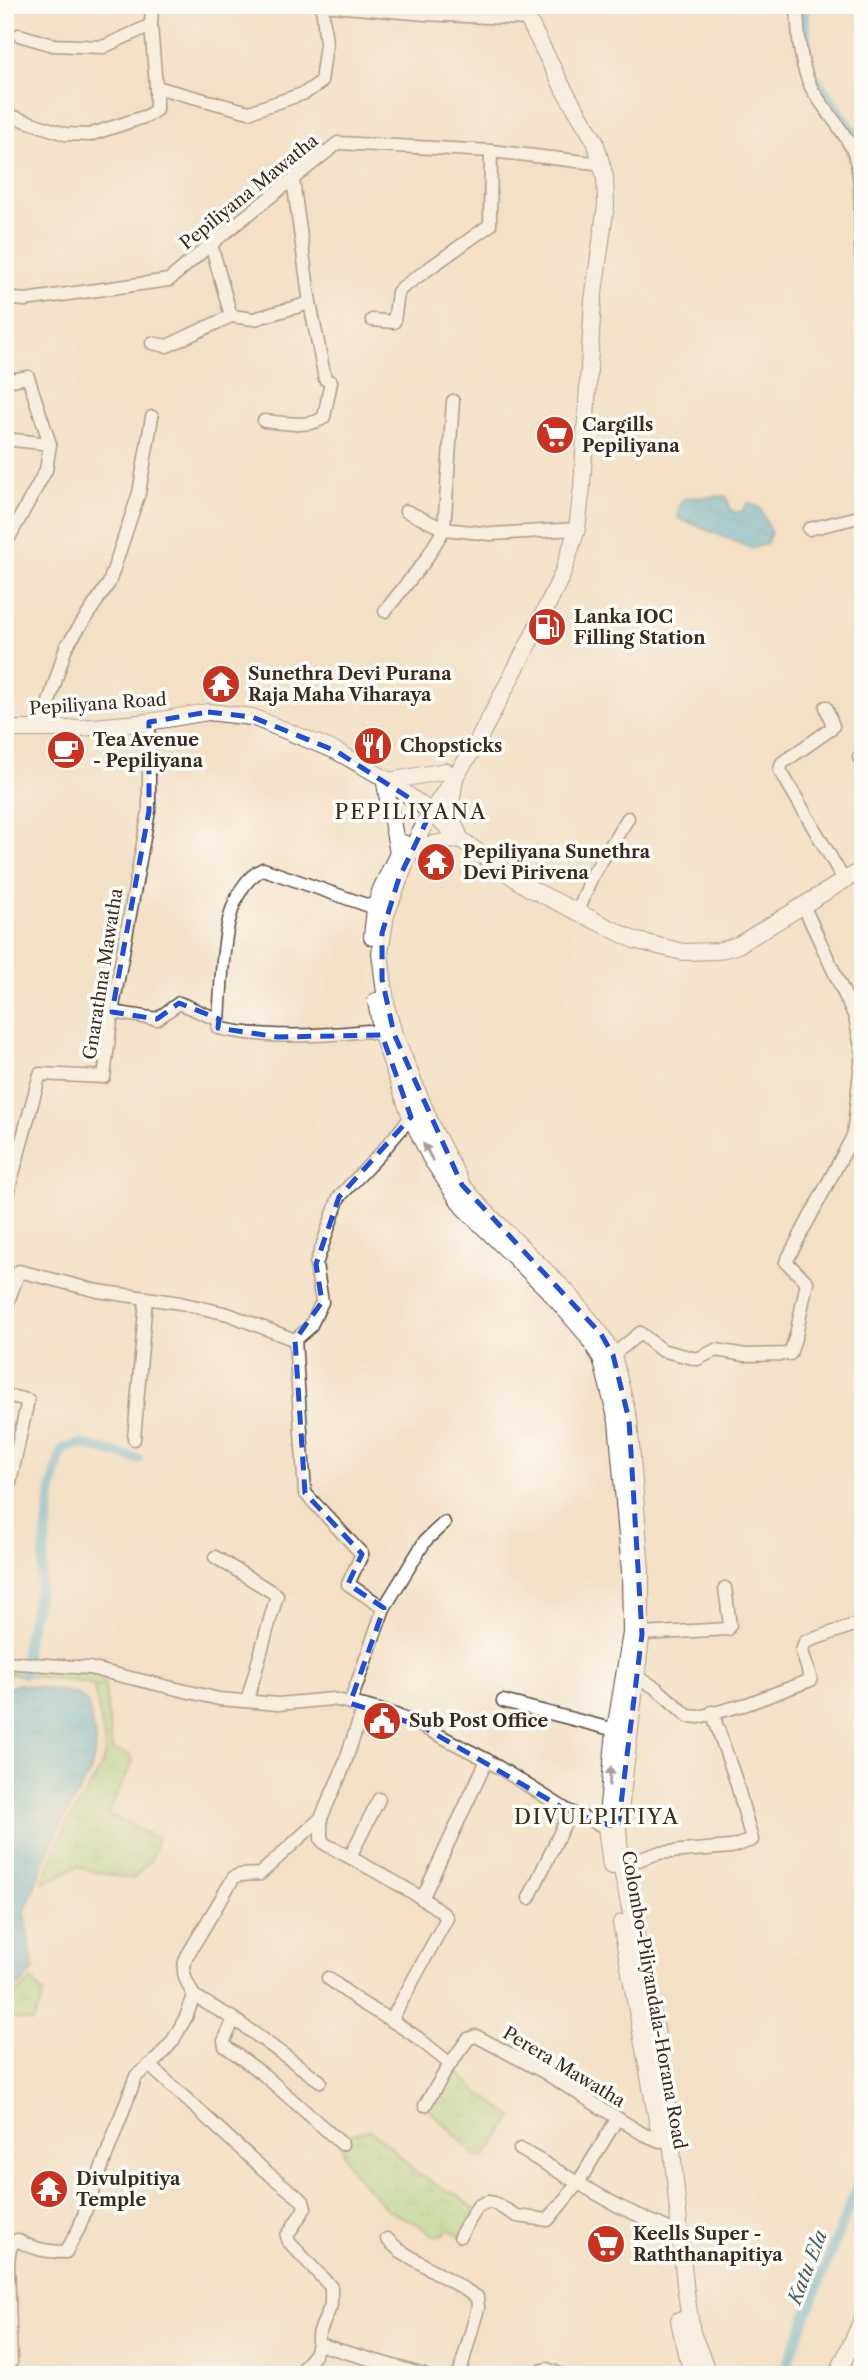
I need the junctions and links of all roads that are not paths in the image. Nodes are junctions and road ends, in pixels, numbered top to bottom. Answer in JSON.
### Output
{"nodes":[{"id":1,"x":152,"y":5,"type":"edge"},
{"id":2,"x":322,"y":5,"type":"edge"},
{"id":3,"x":797,"y":5,"type":"edge"},
{"id":4,"x":527,"y":12,"type":"edge"},
{"id":5,"x":151,"y":25,"type":"junction"},
{"id":6,"x":19,"y":35,"type":"dead end"},
{"id":7,"x":156,"y":87,"type":"junction"},
{"id":8,"x":5,"y":114,"type":"edge"},
{"id":9,"x":491,"y":152,"type":"junction"},
{"id":10,"x":603,"y":164,"type":"junction"},
{"id":11,"x":293,"y":180,"type":"junction"},
{"id":12,"x":861,"y":197,"type":"edge"},
{"id":13,"x":211,"y":244,"type":"junction"},
{"id":14,"x":863,"y":268,"type":"edge"},
{"id":15,"x":5,"y":298,"type":"edge"},
{"id":16,"x":310,"y":303,"type":"junction"},
{"id":17,"x":231,"y":316,"type":"junction"},
{"id":18,"x":372,"y":320,"type":"dead end"},
{"id":19,"x":152,"y":343,"type":"dead end"},
{"id":20,"x":5,"y":381,"type":"edge"},
{"id":21,"x":453,"y":401,"type":"dead end"},
{"id":22,"x":152,"y":417,"type":"dead end"},
{"id":23,"x":264,"y":421,"type":"dead end"},
{"id":24,"x":5,"y":439,"type":"edge"},
{"id":25,"x":50,"y":444,"type":"junction"},
{"id":26,"x":406,"y":511,"type":"dead end"},
{"id":27,"x":863,"y":516,"type":"edge"},
{"id":28,"x":444,"y":529,"type":"junction"},
{"id":29,"x":577,"y":529,"type":"junction"},
{"id":30,"x":808,"y":529,"type":"dead end"},
{"id":31,"x":5,"y":545,"type":"edge"},
{"id":32,"x":385,"y":611,"type":"dead end"},
{"id":33,"x":825,"y":707,"type":"dead end"},
{"id":34,"x":149,"y":722,"type":"junction"},
{"id":35,"x":41,"y":727,"type":"junction"},
{"id":36,"x":5,"y":729,"type":"edge"},
{"id":37,"x":451,"y":772,"type":"junction"},
{"id":38,"x":386,"y":779,"type":"junction"},
{"id":39,"x":426,"y":809,"type":"junction"},
{"id":40,"x":628,"y":818,"type":"dead end"},
{"id":41,"x":461,"y":840,"type":"junction"},
{"id":42,"x":404,"y":853,"type":"junction"},
{"id":43,"x":863,"y":869,"type":"edge"},
{"id":44,"x":844,"y":880,"type":"junction"},
{"id":45,"x":803,"y":905,"type":"junction"},
{"id":46,"x":375,"y":908,"type":"junction"},
{"id":47,"x":578,"y":912,"type":"junction"},
{"id":48,"x":112,"y":1012,"type":"junction"},
{"id":49,"x":219,"y":1016,"type":"junction"},
{"id":50,"x":382,"y":1035,"type":"junction"},
{"id":51,"x":418,"y":1115,"type":"junction"},
{"id":52,"x":5,"y":1202,"type":"edge"},
{"id":53,"x":5,"y":1265,"type":"edge"},
{"id":54,"x":19,"y":1271,"type":"junction"},
{"id":55,"x":146,"y":1299,"type":"junction"},
{"id":56,"x":5,"y":1310,"type":"edge"},
{"id":57,"x":295,"y":1340,"type":"junction"},
{"id":58,"x":607,"y":1357,"type":"junction"},
{"id":59,"x":5,"y":1395,"type":"edge"},
{"id":60,"x":134,"y":1439,"type":"dead end"},
{"id":61,"x":5,"y":1505,"type":"edge"},
{"id":62,"x":444,"y":1523,"type":"dead end"},
{"id":63,"x":215,"y":1557,"type":"dead end"},
{"id":64,"x":636,"y":1571,"type":"junction"},
{"id":65,"x":725,"y":1588,"type":"dead end"},
{"id":66,"x":384,"y":1608,"type":"junction"},
{"id":67,"x":863,"y":1622,"type":"edge"},
{"id":68,"x":642,"y":1634,"type":"junction"},
{"id":69,"x":5,"y":1662,"type":"edge"},
{"id":70,"x":637,"y":1677,"type":"junction"},
{"id":71,"x":247,"y":1701,"type":"junction"},
{"id":72,"x":503,"y":1701,"type":"dead end"},
{"id":73,"x":350,"y":1703,"type":"junction"},
{"id":74,"x":363,"y":1706,"type":"junction"},
{"id":75,"x":712,"y":1712,"type":"junction"},
{"id":76,"x":615,"y":1730,"type":"junction"},
{"id":77,"x":487,"y":1760,"type":"junction"},
{"id":78,"x":379,"y":1799,"type":"dead end"},
{"id":79,"x":570,"y":1812,"type":"junction"},
{"id":80,"x":321,"y":1818,"type":"junction"},
{"id":81,"x":612,"y":1827,"type":"junction"},
{"id":82,"x":350,"y":1857,"type":"junction"},
{"id":83,"x":616,"y":1867,"type":"junction"},
{"id":84,"x":529,"y":1898,"type":"dead end"},
{"id":85,"x":422,"y":1899,"type":"junction"},
{"id":86,"x":328,"y":1978,"type":"dead end"},
{"id":87,"x":194,"y":1996,"type":"junction"},
{"id":88,"x":234,"y":2019,"type":"junction"},
{"id":89,"x":394,"y":2022,"type":"junction"},
{"id":90,"x":450,"y":2064,"type":"junction"},
{"id":91,"x":149,"y":2066,"type":"junction"},
{"id":92,"x":320,"y":2081,"type":"dead end"},
{"id":93,"x":425,"y":2105,"type":"dead end"},
{"id":94,"x":617,"y":2119,"type":"junction"},
{"id":95,"x":665,"y":2140,"type":"junction"},
{"id":96,"x":342,"y":2144,"type":"dead end"},
{"id":97,"x":520,"y":2149,"type":"dead end"},
{"id":98,"x":579,"y":2183,"type":"junction"},
{"id":99,"x":669,"y":2229,"type":"junction"},
{"id":100,"x":460,"y":2236,"type":"dead end"},
{"id":101,"x":387,"y":2239,"type":"dead end"},
{"id":102,"x":863,"y":2318,"type":"edge"},
{"id":103,"x":318,"y":2344,"type":"junction"},
{"id":104,"x":8,"y":2362,"type":"edge"},
{"id":105,"x":15,"y":2375,"type":"edge"},
{"id":106,"x":297,"y":2375,"type":"edge"},
{"id":107,"x":424,"y":2375,"type":"edge"},
{"id":108,"x":458,"y":2375,"type":"edge"},
{"id":109,"x":541,"y":2375,"type":"edge"},
{"id":110,"x":562,"y":2375,"type":"edge"},
{"id":111,"x":695,"y":2375,"type":"edge"},
{"id":112,"x":708,"y":2375,"type":"edge"},
{"id":113,"x":837,"y":2375,"type":"edge"}],
"edges":[{"from":1,"to":5,"type":"street"},
{"from":2,"to":4,"type":"street"},
{"from":2,"to":7,"type":"street"},
{"from":3,"to":12,"type":"street"},
{"from":4,"to":10,"type":"main road","name":"Colombo-Piliyandala-Horana Road"},
{"from":5,"to":6,"type":"street"},
{"from":5,"to":7,"type":"street"},
{"from":7,"to":8,"type":"street"},
{"from":9,"to":10,"type":"street","name":"Pepiliyana Mawatha"},
{"from":9,"to":11,"type":"street","name":"Pepiliyana Mawatha"},
{"from":9,"to":18,"type":"street"},
{"from":10,"to":29,"type":"main road","name":"Colombo-Piliyandala-Horana Road"},
{"from":11,"to":13,"type":"street","name":"Pepiliyana Mawatha"},
{"from":11,"to":16,"type":"street"},
{"from":12,"to":14,"type":"street"},
{"from":13,"to":15,"type":"street","name":"Pepiliyana Mawatha"},
{"from":13,"to":17,"type":"street"},
{"from":16,"to":17,"type":"street"},
{"from":16,"to":23,"type":"street"},
{"from":17,"to":19,"type":"street"},
{"from":20,"to":25,"type":"street"},
{"from":21,"to":28,"type":"street"},
{"from":22,"to":35,"type":"street"},
{"from":24,"to":25,"type":"street"},
{"from":25,"to":31,"type":"street"},
{"from":26,"to":28,"type":"street"},
{"from":27,"to":30,"type":"street"},
{"from":28,"to":29,"type":"street"},
{"from":28,"to":32,"type":"street"},
{"from":29,"to":37,"type":"main road","name":"Colombo-Piliyandala-Horana Road"},
{"from":33,"to":44,"type":"street"},
{"from":34,"to":35,"type":"main road","name":"Pepiliyana Road"},
{"from":34,"to":38,"type":"main road","name":"Pepiliyana Road"},
{"from":34,"to":48,"type":"street","name":"Gnarathna Mawatha"},
{"from":35,"to":36,"type":"main road","name":"Pepiliyana Road"},
{"from":37,"to":38,"type":"main road"},
{"from":37,"to":39,"type":"main road","name":"Colombo-Piliyandala-Horana Road"},
{"from":37,"to":41,"type":"main road"},
{"from":38,"to":39,"type":"main road","name":"Pepiliyana Road"},
{"from":38,"to":42,"type":"main road"},
{"from":39,"to":41,"type":"main road","name":"Pepiliyana Road"},
{"from":39,"to":42,"type":"main road","name":"Colombo-Piliyandala-Horana Road"},
{"from":40,"to":47,"type":"street"},
{"from":41,"to":42,"type":"main road"},
{"from":41,"to":47,"type":"main road","name":"Pepiliyana Road"},
{"from":42,"to":46,"type":"main road","name":"Colombo-Piliyandala-Horana Road"},
{"from":42,"to":51,"type":"main road","name":"Colombo-Piliyandala-Horana Road"},
{"from":43,"to":44,"type":"main road","name":"Pepiliyana Road"},
{"from":44,"to":45,"type":"main road","name":"Pepiliyana Road"},
{"from":45,"to":47,"type":"main road","name":"Pepiliyana Road"},
{"from":45,"to":58,"type":"street"},
{"from":46,"to":49,"type":"street"},
{"from":46,"to":50,"type":"main road","name":"Colombo-Piliyandala-Horana Road"},
{"from":48,"to":49,"type":"street"},
{"from":48,"to":52,"type":"street","name":"Gnarathna Mawatha"},
{"from":49,"to":50,"type":"street"},
{"from":50,"to":51,"type":"main road","name":"Colombo-Piliyandala-Horana Road"},
{"from":51,"to":57,"type":"street"},
{"from":51,"to":58,"type":"main road","name":"Colombo-Piliyandala-Horana Road"},
{"from":53,"to":54,"type":"street"},
{"from":54,"to":55,"type":"street"},
{"from":54,"to":56,"type":"street"},
{"from":55,"to":57,"type":"street"},
{"from":55,"to":60,"type":"street"},
{"from":57,"to":66,"type":"street"},
{"from":58,"to":64,"type":"main road","name":"Colombo-Piliyandala-Horana Road"},
{"from":59,"to":61,"type":"street"},
{"from":62,"to":66,"type":"street"},
{"from":63,"to":71,"type":"street"},
{"from":64,"to":68,"type":"main road","name":"Colombo-Piliyandala-Horana Road"},
{"from":64,"to":76,"type":"main road","name":"Colombo-Piliyandala-Horana Road"},
{"from":65,"to":68,"type":"street"},
{"from":66,"to":73,"type":"street"},
{"from":67,"to":75,"type":"street"},
{"from":68,"to":70,"type":"main road","name":"Colombo-Piliyandala-Horana Road"},
{"from":69,"to":71,"type":"street"},
{"from":70,"to":75,"type":"street"},
{"from":70,"to":81,"type":"main road","name":"Colombo-Piliyandala-Horana Road"},
{"from":71,"to":73,"type":"street"},
{"from":72,"to":76,"type":"street"},
{"from":73,"to":74,"type":"street"},
{"from":74,"to":77,"type":"street"},
{"from":74,"to":80,"type":"street"},
{"from":75,"to":83,"type":"street"},
{"from":81,"to":76,"type":"main road","name":"Colombo-Piliyandala-Horana Road","one_way":true},
{"from":77,"to":79,"type":"street"},
{"from":77,"to":85,"type":"street"},
{"from":78,"to":82,"type":"street"},
{"from":79,"to":81,"type":"street"},
{"from":79,"to":84,"type":"street"},
{"from":80,"to":82,"type":"street"},
{"from":80,"to":87,"type":"street"},
{"from":81,"to":83,"type":"main road","name":"Colombo-Piliyandala-Horana Road"},
{"from":82,"to":85,"type":"street"},
{"from":83,"to":95,"type":"main road","name":"Colombo-Piliyandala-Horana Road"},
{"from":85,"to":89,"type":"street"},
{"from":86,"to":89,"type":"street"},
{"from":87,"to":88,"type":"street"},
{"from":87,"to":91,"type":"street"},
{"from":88,"to":92,"type":"street"},
{"from":88,"to":96,"type":"street"},
{"from":89,"to":90,"type":"street"},
{"from":90,"to":93,"type":"street"},
{"from":90,"to":94,"type":"street","name":"Perera Mawatha"},
{"from":91,"to":103,"type":"street"},
{"from":91,"to":104,"type":"street"},
{"from":94,"to":95,"type":"street","name":"Perera Mawatha"},
{"from":94,"to":98,"type":"street"},
{"from":95,"to":99,"type":"main road","name":"Colombo-Piliyandala-Horana Road"},
{"from":95,"to":112,"type":"main road","name":"Colombo-Piliyandala-Horana Road"},
{"from":97,"to":98,"type":"street"},
{"from":98,"to":99,"type":"street"},
{"from":98,"to":100,"type":"street"},
{"from":99,"to":111,"type":"main road","name":"Colombo-Piliyandala-Horana Road"},
{"from":101,"to":108,"type":"street"},
{"from":102,"to":113,"type":"main road"},
{"from":103,"to":106,"type":"street"},
{"from":103,"to":107,"type":"street"},
{"from":104,"to":105,"type":"street"},
{"from":109,"to":110,"type":"street"}]}
